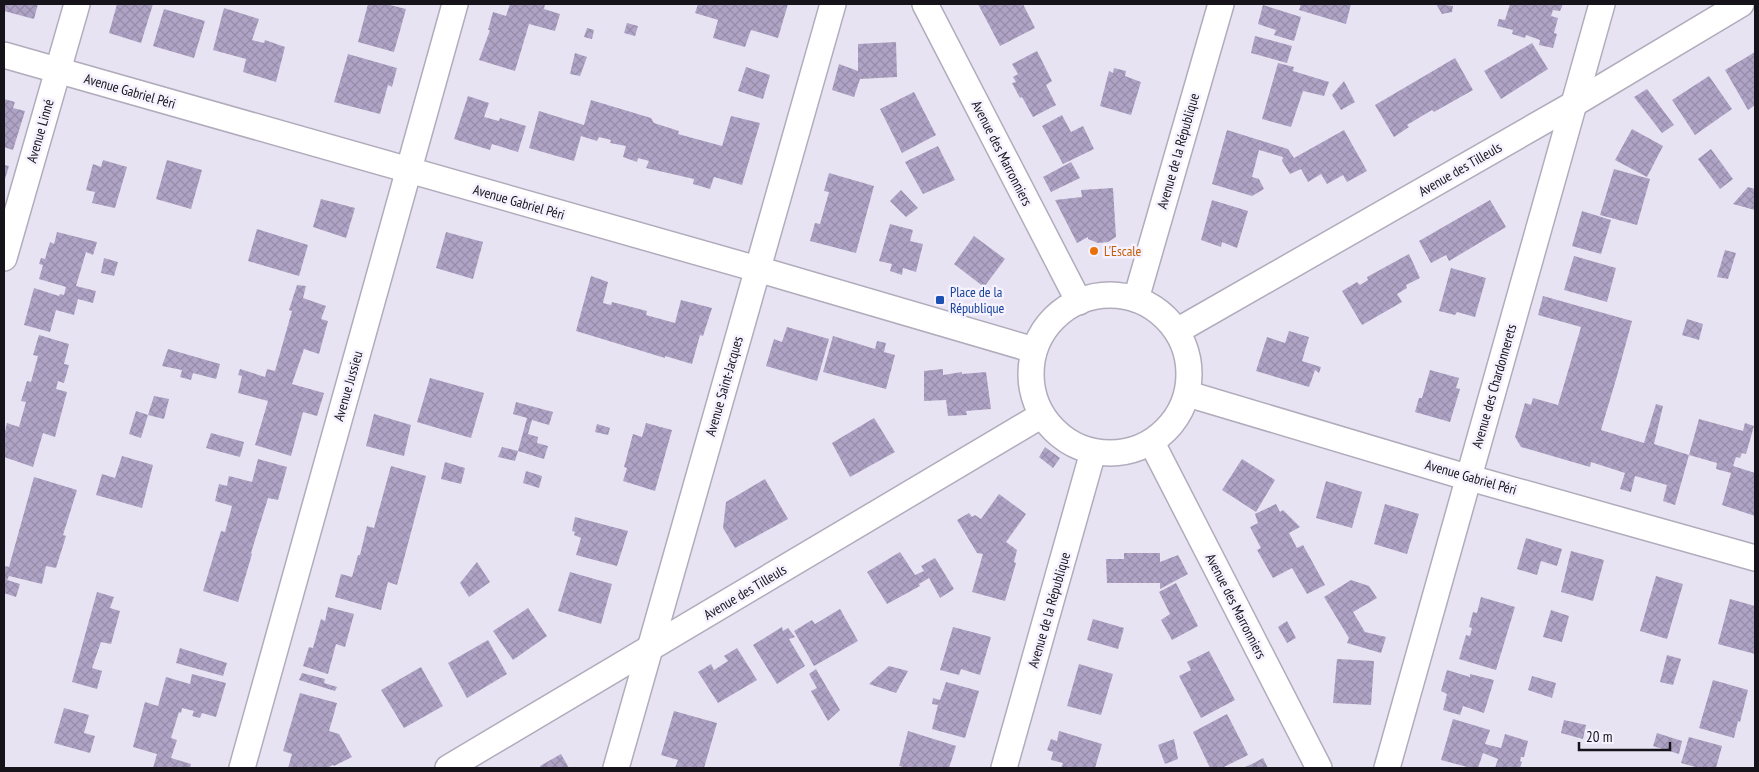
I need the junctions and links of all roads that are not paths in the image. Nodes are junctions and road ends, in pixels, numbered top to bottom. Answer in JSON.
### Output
{"nodes":[{"id":1,"x":77,"y":4,"type":"edge"},
{"id":2,"x":455,"y":4,"type":"edge"},
{"id":3,"x":833,"y":4,"type":"edge"},
{"id":4,"x":925,"y":4,"type":"edge"},
{"id":5,"x":1221,"y":4,"type":"edge"},
{"id":6,"x":1602,"y":4,"type":"edge"},
{"id":7,"x":1741,"y":4,"type":"edge"},
{"id":8,"x":4,"y":55,"type":"edge"},
{"id":9,"x":58,"y":71,"type":"junction"},
{"id":10,"x":1572,"y":106,"type":"junction"},
{"id":11,"x":409,"y":171,"type":"junction"},
{"id":12,"x":4,"y":258,"type":"edge"},
{"id":13,"x":757,"y":270,"type":"junction"},
{"id":14,"x":1136,"y":299,"type":"junction"},
{"id":15,"x":1079,"y":302,"type":"junction"},
{"id":16,"x":1177,"y":331,"type":"junction"},
{"id":17,"x":1034,"y":350,"type":"junction"},
{"id":18,"x":1188,"y":394,"type":"junction"},
{"id":19,"x":1042,"y":415,"type":"junction"},
{"id":20,"x":1152,"y":443,"type":"junction"},
{"id":21,"x":1093,"y":452,"type":"junction"},
{"id":22,"x":1468,"y":477,"type":"junction"},
{"id":23,"x":1755,"y":558,"type":"edge"},
{"id":24,"x":651,"y":647,"type":"junction"},
{"id":25,"x":242,"y":768,"type":"edge"},
{"id":26,"x":448,"y":768,"type":"edge"},
{"id":27,"x":616,"y":768,"type":"edge"},
{"id":28,"x":1004,"y":768,"type":"edge"},
{"id":29,"x":1319,"y":768,"type":"edge"},
{"id":30,"x":1387,"y":768,"type":"edge"}],
"edges":[{"from":1,"to":9,"type":"street","name":"Avenue Linné"},
{"from":2,"to":11,"type":"street","name":"Avenue Jussieu"},
{"from":3,"to":13,"type":"street","name":"Avenue Saint-Jacques"},
{"from":4,"to":15,"type":"street","name":"Avenue des Marronniers"},
{"from":5,"to":14,"type":"street","name":"Avenue de la République"},
{"from":6,"to":10,"type":"street","name":"Avenue des Chardonnerets"},
{"from":7,"to":10,"type":"street","name":"Avenue des Tilleuls"},
{"from":8,"to":9,"type":"street","name":"Avenue Gabriel Péri"},
{"from":9,"to":11,"type":"street","name":"Avenue Gabriel Péri"},
{"from":9,"to":12,"type":"street","name":"Avenue Linné"},
{"from":10,"to":16,"type":"street","name":"Avenue des Tilleuls"},
{"from":10,"to":22,"type":"street","name":"Avenue des Chardonnerets"},
{"from":11,"to":13,"type":"street","name":"Avenue Gabriel Péri"},
{"from":11,"to":25,"type":"street","name":"Avenue Jussieu"},
{"from":13,"to":17,"type":"street","name":"Avenue Gabriel Péri"},
{"from":13,"to":24,"type":"street","name":"Avenue Saint-Jacques"},
{"from":14,"to":15,"type":"street"},
{"from":14,"to":16,"type":"street"},
{"from":15,"to":17,"type":"street"},
{"from":16,"to":18,"type":"street"},
{"from":17,"to":19,"type":"street"},
{"from":18,"to":20,"type":"street"},
{"from":18,"to":22,"type":"street","name":"Avenue Gabriel Péri"},
{"from":19,"to":21,"type":"street"},
{"from":19,"to":24,"type":"street","name":"Avenue des Tilleuls"},
{"from":20,"to":21,"type":"street"},
{"from":20,"to":29,"type":"street","name":"Avenue des Marronniers"},
{"from":21,"to":28,"type":"street","name":"Avenue de la République"},
{"from":22,"to":23,"type":"street","name":"Avenue Gabriel Péri"},
{"from":22,"to":30,"type":"street","name":"Avenue des Chardonnerets"},
{"from":24,"to":26,"type":"street","name":"Avenue des Tilleuls"},
{"from":24,"to":27,"type":"street","name":"Avenue Saint-Jacques"}]}
